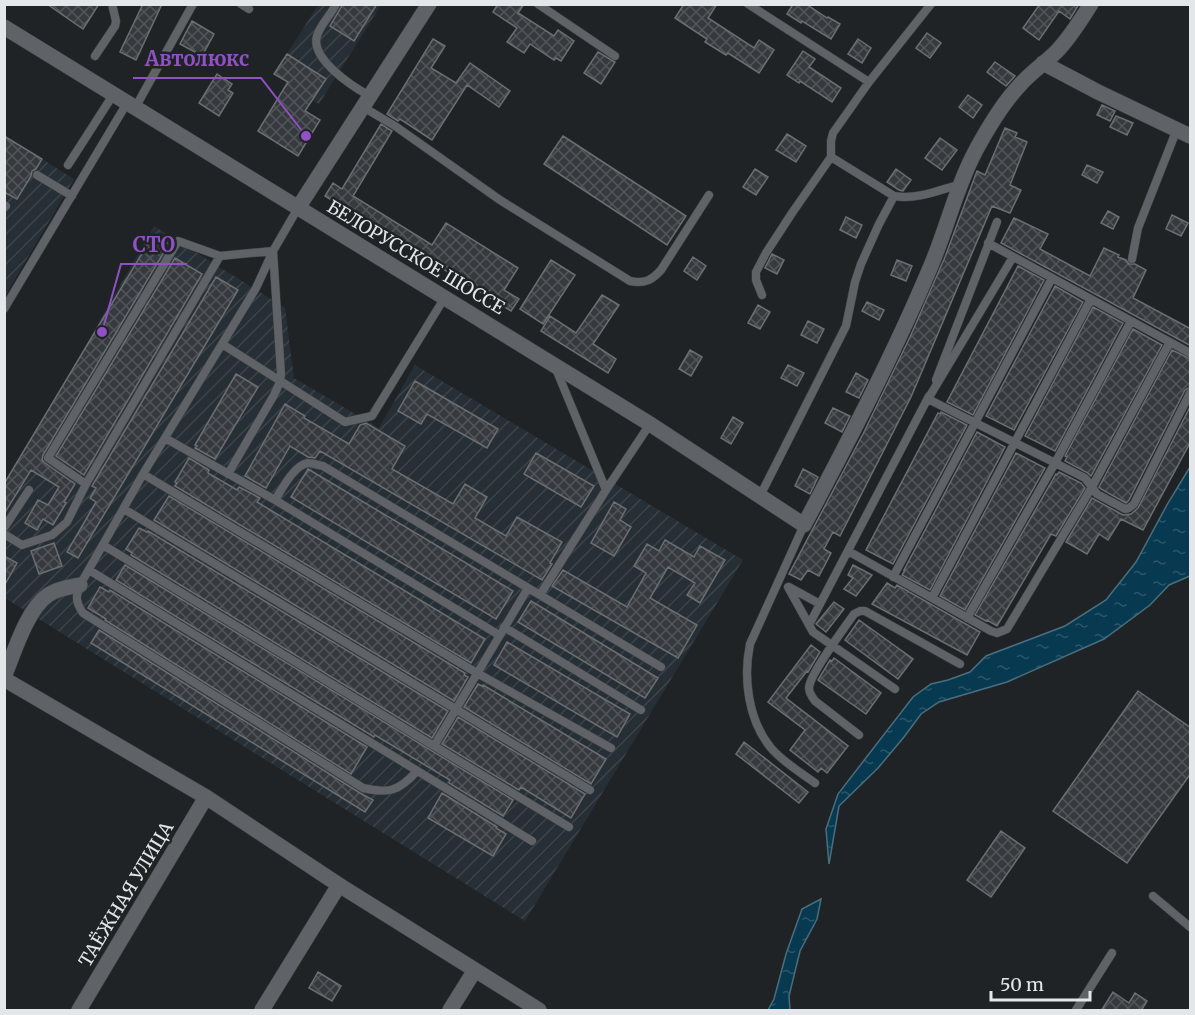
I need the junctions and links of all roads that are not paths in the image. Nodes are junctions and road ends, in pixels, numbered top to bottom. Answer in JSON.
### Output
{"nodes":[{"id":1,"x":112,"y":4,"type":"edge"},
{"id":2,"x":194,"y":4,"type":"edge"},
{"id":3,"x":241,"y":4,"type":"edge"},
{"id":4,"x":336,"y":4,"type":"edge"},
{"id":5,"x":429,"y":4,"type":"edge"},
{"id":6,"x":538,"y":4,"type":"edge"},
{"id":7,"x":748,"y":4,"type":"edge"},
{"id":8,"x":932,"y":4,"type":"edge"},
{"id":9,"x":1091,"y":4,"type":"edge"},
{"id":10,"x":249,"y":9,"type":"dead end"},
{"id":11,"x":4,"y":27,"type":"edge"},
{"id":12,"x":95,"y":56,"type":"dead end"},
{"id":13,"x":615,"y":57,"type":"dead end"},
{"id":14,"x":1044,"y":63,"type":"junction"},
{"id":15,"x":869,"y":82,"type":"junction"},
{"id":16,"x":113,"y":95,"type":"junction"},
{"id":17,"x":366,"y":101,"type":"junction"},
{"id":18,"x":131,"y":106,"type":"junction"},
{"id":19,"x":1184,"y":132,"type":"edge"},
{"id":20,"x":831,"y":157,"type":"junction"},
{"id":21,"x":68,"y":165,"type":"dead end"},
{"id":22,"x":37,"y":176,"type":"dead end"},
{"id":23,"x":961,"y":184,"type":"junction"},
{"id":24,"x":709,"y":195,"type":"dead end"},
{"id":25,"x":72,"y":196,"type":"junction"},
{"id":26,"x":894,"y":196,"type":"junction"},
{"id":27,"x":298,"y":208,"type":"junction"},
{"id":28,"x":997,"y":222,"type":"dead end"},
{"id":29,"x":988,"y":243,"type":"junction"},
{"id":30,"x":273,"y":251,"type":"junction"},
{"id":31,"x":220,"y":256,"type":"junction"},
{"id":32,"x":1013,"y":257,"type":"junction"},
{"id":33,"x":1132,"y":259,"type":"dead end"},
{"id":34,"x":1052,"y":278,"type":"junction"},
{"id":35,"x":762,"y":295,"type":"dead end"},
{"id":36,"x":444,"y":297,"type":"junction"},
{"id":37,"x":1091,"y":299,"type":"junction"},
{"id":38,"x":4,"y":309,"type":"edge"},
{"id":39,"x":1131,"y":321,"type":"junction"},
{"id":40,"x":1170,"y":342,"type":"junction"},
{"id":41,"x":222,"y":344,"type":"junction"},
{"id":42,"x":1191,"y":353,"type":"edge"},
{"id":43,"x":554,"y":365,"type":"junction"},
{"id":44,"x":280,"y":382,"type":"junction"},
{"id":45,"x":1191,"y":393,"type":"edge"},
{"id":46,"x":928,"y":399,"type":"junction"},
{"id":47,"x":976,"y":423,"type":"junction"},
{"id":48,"x":650,"y":424,"type":"junction"},
{"id":49,"x":165,"y":438,"type":"junction"},
{"id":50,"x":1016,"y":443,"type":"junction"},
{"id":51,"x":1055,"y":463,"type":"junction"},
{"id":52,"x":143,"y":474,"type":"junction"},
{"id":53,"x":228,"y":474,"type":"junction"},
{"id":54,"x":86,"y":484,"type":"junction"},
{"id":55,"x":1092,"y":487,"type":"junction"},
{"id":56,"x":29,"y":490,"type":"dead end"},
{"id":57,"x":606,"y":490,"type":"junction"},
{"id":58,"x":760,"y":496,"type":"junction"},
{"id":59,"x":275,"y":500,"type":"junction"},
{"id":60,"x":123,"y":509,"type":"junction"},
{"id":61,"x":804,"y":525,"type":"junction"},
{"id":62,"x":4,"y":528,"type":"edge"},
{"id":63,"x":4,"y":534,"type":"edge"},
{"id":64,"x":103,"y":544,"type":"junction"},
{"id":65,"x":848,"y":551,"type":"junction"},
{"id":66,"x":88,"y":570,"type":"junction"},
{"id":67,"x":893,"y":577,"type":"junction"},
{"id":68,"x":778,"y":582,"type":"junction"},
{"id":69,"x":80,"y":585,"type":"junction"},
{"id":70,"x":788,"y":586,"type":"junction"},
{"id":71,"x":528,"y":588,"type":"junction"},
{"id":72,"x":540,"y":595,"type":"junction"},
{"id":73,"x":932,"y":598,"type":"junction"},
{"id":74,"x":820,"y":604,"type":"junction"},
{"id":75,"x":968,"y":618,"type":"junction"},
{"id":76,"x":808,"y":625,"type":"junction"},
{"id":77,"x":504,"y":627,"type":"junction"},
{"id":78,"x":499,"y":635,"type":"junction"},
{"id":79,"x":832,"y":646,"type":"junction"},
{"id":80,"x":960,"y":664,"type":"dead end"},
{"id":81,"x":661,"y":667,"type":"dead end"},
{"id":82,"x":477,"y":673,"type":"junction"},
{"id":83,"x":4,"y":678,"type":"edge"},
{"id":84,"x":895,"y":689,"type":"dead end"},
{"id":85,"x":455,"y":709,"type":"junction"},
{"id":86,"x":641,"y":710,"type":"dead end"},
{"id":87,"x":859,"y":735,"type":"dead end"},
{"id":88,"x":434,"y":746,"type":"junction"},
{"id":89,"x":611,"y":748,"type":"dead end"},
{"id":90,"x":417,"y":771,"type":"junction"},
{"id":91,"x":815,"y":783,"type":"dead end"},
{"id":92,"x":590,"y":790,"type":"dead end"},
{"id":93,"x":206,"y":797,"type":"junction"},
{"id":94,"x":569,"y":827,"type":"dead end"},
{"id":95,"x":532,"y":841,"type":"dead end"},
{"id":96,"x":339,"y":885,"type":"junction"},
{"id":97,"x":1153,"y":896,"type":"dead end"},
{"id":98,"x":1191,"y":927,"type":"edge"},
{"id":99,"x":1112,"y":953,"type":"dead end"},
{"id":100,"x":475,"y":970,"type":"junction"},
{"id":101,"x":79,"y":1011,"type":"edge"},
{"id":102,"x":262,"y":1011,"type":"edge"},
{"id":103,"x":450,"y":1011,"type":"edge"},
{"id":104,"x":539,"y":1011,"type":"edge"},
{"id":105,"x":1076,"y":1011,"type":"edge"}],
"edges":[{"from":1,"to":12,"type":"lane"},
{"from":2,"to":18,"type":"lane"},
{"from":3,"to":10,"type":"lane"},
{"from":4,"to":17,"type":"lane"},
{"from":5,"to":17,"type":"street"},
{"from":6,"to":13,"type":"lane"},
{"from":7,"to":15,"type":"lane"},
{"from":8,"to":15,"type":"lane"},
{"from":9,"to":14,"type":"street"},
{"from":11,"to":16,"type":"street","name":"БЕЛОРУССКОЕ ШОССЕ"},
{"from":14,"to":19,"type":"street"},
{"from":14,"to":23,"type":"street"},
{"from":15,"to":20,"type":"lane"},
{"from":16,"to":18,"type":"street","name":"БЕЛОРУССКОЕ ШОССЕ"},
{"from":16,"to":21,"type":"lane"},
{"from":17,"to":24,"type":"lane"},
{"from":17,"to":27,"type":"street"},
{"from":18,"to":25,"type":"lane"},
{"from":18,"to":27,"type":"street","name":"БЕЛОРУССКОЕ ШОССЕ"},
{"from":19,"to":33,"type":"lane"},
{"from":20,"to":26,"type":"lane"},
{"from":20,"to":35,"type":"lane"},
{"from":22,"to":25,"type":"lane"},
{"from":23,"to":26,"type":"lane"},
{"from":23,"to":61,"type":"street"},
{"from":25,"to":38,"type":"lane"},
{"from":26,"to":58,"type":"lane"},
{"from":27,"to":30,"type":"lane"},
{"from":27,"to":36,"type":"street","name":"БЕЛОРУССКОЕ ШОССЕ"},
{"from":28,"to":29,"type":"lane"},
{"from":29,"to":32,"type":"lane"},
{"from":29,"to":46,"type":"lane"},
{"from":30,"to":31,"type":"lane"},
{"from":30,"to":41,"type":"lane"},
{"from":30,"to":44,"type":"lane"},
{"from":31,"to":54,"type":"lane"},
{"from":31,"to":54,"type":"lane"},
{"from":32,"to":34,"type":"lane"},
{"from":32,"to":46,"type":"lane"},
{"from":34,"to":37,"type":"lane"},
{"from":34,"to":47,"type":"lane"},
{"from":36,"to":43,"type":"street","name":"БЕЛОРУССКОЕ ШОССЕ"},
{"from":36,"to":44,"type":"lane"},
{"from":37,"to":39,"type":"lane"},
{"from":37,"to":50,"type":"lane"},
{"from":39,"to":40,"type":"lane"},
{"from":39,"to":51,"type":"lane"},
{"from":40,"to":42,"type":"lane"},
{"from":40,"to":55,"type":"lane"},
{"from":41,"to":44,"type":"lane"},
{"from":41,"to":49,"type":"lane"},
{"from":43,"to":48,"type":"street","name":"БЕЛОРУССКОЕ ШОССЕ"},
{"from":43,"to":57,"type":"lane"},
{"from":44,"to":53,"type":"lane"},
{"from":45,"to":55,"type":"lane"},
{"from":46,"to":47,"type":"lane"},
{"from":46,"to":65,"type":"lane"},
{"from":47,"to":50,"type":"lane"},
{"from":47,"to":67,"type":"lane"},
{"from":48,"to":57,"type":"lane"},
{"from":48,"to":58,"type":"street","name":"БЕЛОРУССКОЕ ШОССЕ"},
{"from":49,"to":52,"type":"lane"},
{"from":49,"to":53,"type":"lane"},
{"from":50,"to":51,"type":"lane"},
{"from":50,"to":73,"type":"lane"},
{"from":51,"to":55,"type":"lane"},
{"from":51,"to":75,"type":"lane"},
{"from":52,"to":60,"type":"lane"},
{"from":52,"to":82,"type":"lane"},
{"from":53,"to":59,"type":"lane"},
{"from":54,"to":63,"type":"lane"},
{"from":55,"to":75,"type":"lane"},
{"from":56,"to":62,"type":"lane"},
{"from":57,"to":72,"type":"lane"},
{"from":58,"to":61,"type":"street","name":"БЕЛОРУССКОЕ ШОССЕ"},
{"from":59,"to":71,"type":"lane"},
{"from":59,"to":78,"type":"lane"},
{"from":60,"to":64,"type":"lane"},
{"from":60,"to":85,"type":"lane"},
{"from":61,"to":68,"type":"lane"},
{"from":64,"to":66,"type":"lane"},
{"from":64,"to":88,"type":"lane"},
{"from":65,"to":67,"type":"lane"},
{"from":65,"to":74,"type":"lane"},
{"from":66,"to":69,"type":"lane"},
{"from":66,"to":90,"type":"lane"},
{"from":67,"to":73,"type":"lane"},
{"from":68,"to":70,"type":"lane"},
{"from":68,"to":91,"type":"lane"},
{"from":69,"to":83,"type":"street"},
{"from":69,"to":90,"type":"lane"},
{"from":70,"to":74,"type":"lane"},
{"from":70,"to":76,"type":"lane"},
{"from":71,"to":72,"type":"lane"},
{"from":71,"to":77,"type":"lane"},
{"from":72,"to":81,"type":"lane"},
{"from":73,"to":75,"type":"lane"},
{"from":74,"to":76,"type":"lane"},
{"from":76,"to":79,"type":"lane"},
{"from":77,"to":78,"type":"lane"},
{"from":77,"to":86,"type":"lane"},
{"from":78,"to":82,"type":"lane"},
{"from":79,"to":80,"type":"lane"},
{"from":79,"to":84,"type":"lane"},
{"from":79,"to":87,"type":"lane"},
{"from":82,"to":85,"type":"lane"},
{"from":82,"to":89,"type":"lane"},
{"from":83,"to":93,"type":"street"},
{"from":85,"to":88,"type":"lane"},
{"from":85,"to":92,"type":"lane"},
{"from":88,"to":94,"type":"lane"},
{"from":90,"to":95,"type":"lane"},
{"from":93,"to":96,"type":"street"},
{"from":93,"to":101,"type":"street","name":"ТАЁЖНАЯ УЛИЦА"},
{"from":96,"to":100,"type":"street"},
{"from":96,"to":102,"type":"street"},
{"from":97,"to":98,"type":"lane"},
{"from":99,"to":105,"type":"lane"},
{"from":100,"to":103,"type":"street"},
{"from":100,"to":104,"type":"street"}]}
